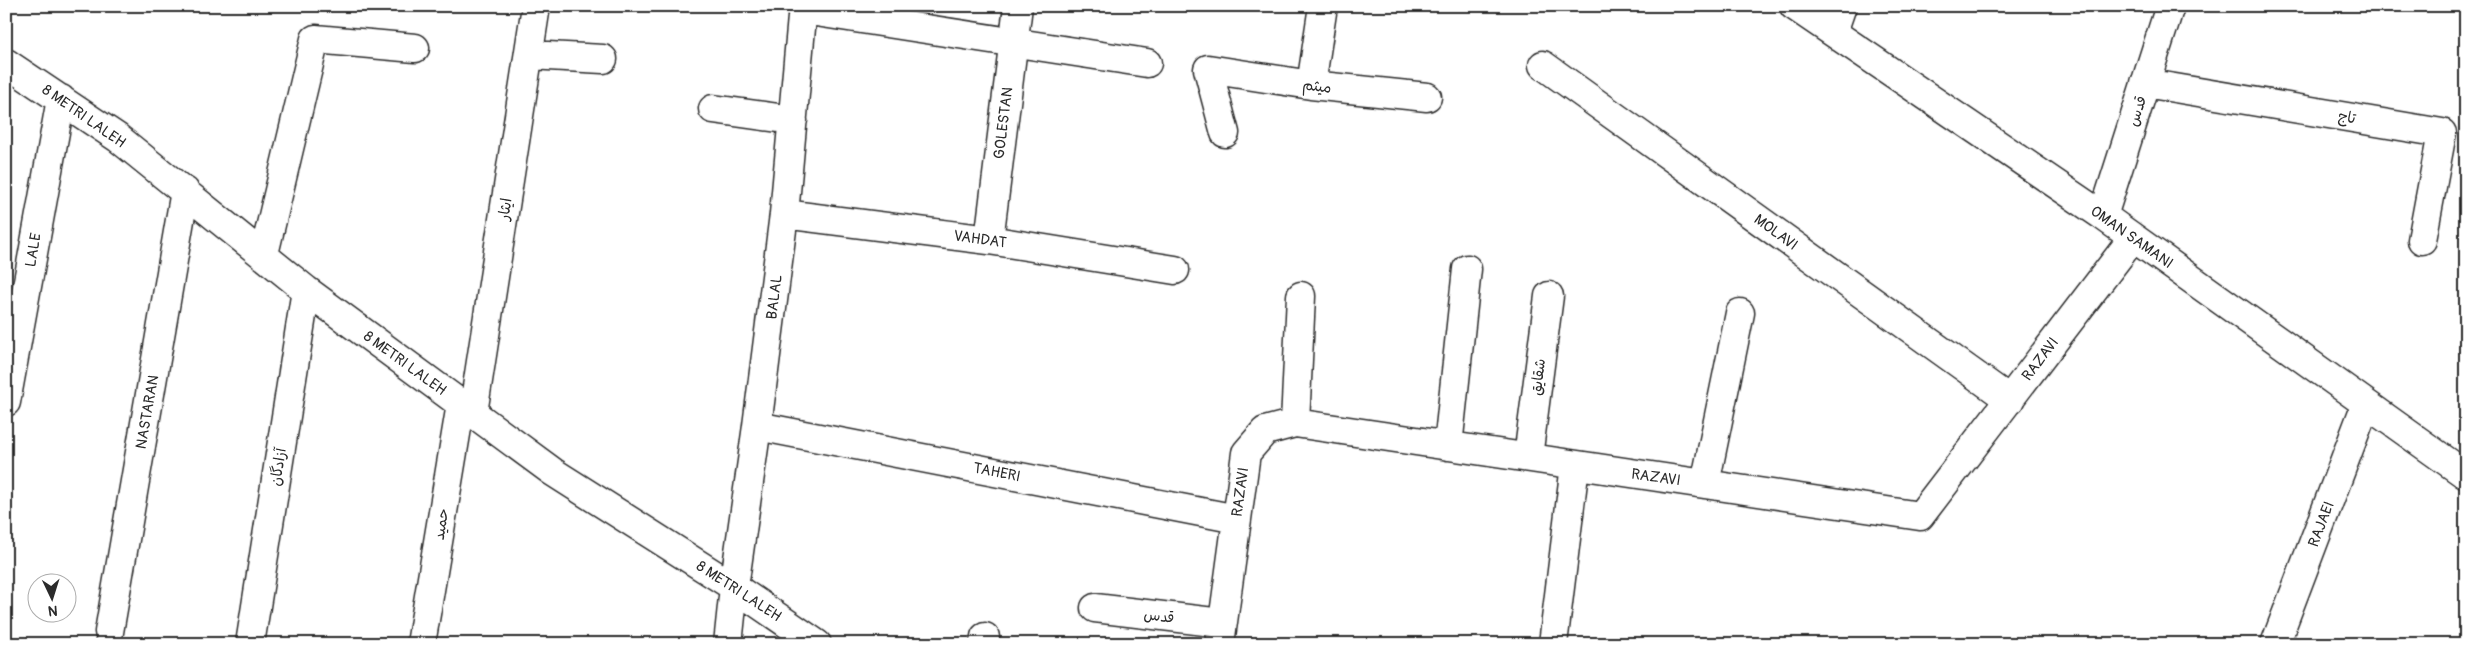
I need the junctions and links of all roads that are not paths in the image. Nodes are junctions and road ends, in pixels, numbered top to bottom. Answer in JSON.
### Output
{"nodes":[{"id":1,"x":536,"y":6,"type":"edge"},
{"id":2,"x":1018,"y":6,"type":"edge"},
{"id":3,"x":1323,"y":6,"type":"edge"},
{"id":4,"x":1794,"y":6,"type":"edge"},
{"id":5,"x":1842,"y":6,"type":"edge"},
{"id":6,"x":2170,"y":6,"type":"edge"},
{"id":7,"x":803,"y":8,"type":"edge"},
{"id":8,"x":1833,"y":32,"type":"junction"},
{"id":9,"x":1013,"y":42,"type":"junction"},
{"id":10,"x":415,"y":48,"type":"dead end"},
{"id":11,"x":529,"y":55,"type":"junction"},
{"id":12,"x":603,"y":59,"type":"dead end"},
{"id":13,"x":6,"y":63,"type":"edge"},
{"id":14,"x":1147,"y":63,"type":"dead end"},
{"id":15,"x":1543,"y":64,"type":"dead end"},
{"id":16,"x":2146,"y":83,"type":"junction"},
{"id":17,"x":1311,"y":86,"type":"junction"},
{"id":18,"x":1427,"y":97,"type":"dead end"},
{"id":19,"x":60,"y":98,"type":"junction"},
{"id":20,"x":713,"y":108,"type":"dead end"},
{"id":21,"x":793,"y":120,"type":"junction"},
{"id":22,"x":1225,"y":133,"type":"dead end"},
{"id":23,"x":185,"y":191,"type":"junction"},
{"id":24,"x":784,"y":214,"type":"junction"},
{"id":25,"x":2103,"y":216,"type":"junction"},
{"id":26,"x":2133,"y":238,"type":"junction"},
{"id":27,"x":989,"y":240,"type":"junction"},
{"id":28,"x":2422,"y":240,"type":"dead end"},
{"id":29,"x":264,"y":254,"type":"junction"},
{"id":30,"x":1468,"y":269,"type":"dead end"},
{"id":31,"x":1175,"y":270,"type":"dead end"},
{"id":32,"x":306,"y":290,"type":"junction"},
{"id":33,"x":1301,"y":296,"type":"dead end"},
{"id":34,"x":1549,"y":296,"type":"dead end"},
{"id":35,"x":1740,"y":313,"type":"dead end"},
{"id":36,"x":2010,"y":400,"type":"junction"},
{"id":37,"x":6,"y":402,"type":"edge"},
{"id":38,"x":2366,"y":404,"type":"junction"},
{"id":39,"x":467,"y":408,"type":"junction"},
{"id":40,"x":1295,"y":423,"type":"junction"},
{"id":41,"x":757,"y":426,"type":"junction"},
{"id":42,"x":1448,"y":446,"type":"junction"},
{"id":43,"x":1528,"y":457,"type":"junction"},
{"id":44,"x":1575,"y":465,"type":"junction"},
{"id":45,"x":2466,"y":476,"type":"edge"},
{"id":46,"x":1705,"y":484,"type":"junction"},
{"id":47,"x":1237,"y":519,"type":"junction"},
{"id":48,"x":734,"y":587,"type":"junction"},
{"id":49,"x":1095,"y":608,"type":"dead end"},
{"id":50,"x":109,"y":632,"type":"dead end"},
{"id":51,"x":1221,"y":633,"type":"edge"},
{"id":52,"x":250,"y":644,"type":"edge"},
{"id":53,"x":421,"y":644,"type":"edge"},
{"id":54,"x":728,"y":644,"type":"edge"},
{"id":55,"x":817,"y":644,"type":"edge"},
{"id":56,"x":1553,"y":644,"type":"edge"},
{"id":57,"x":2275,"y":644,"type":"edge"}],
"edges":[{"from":1,"to":11,"type":"street","name":"ایثار"},
{"from":2,"to":9,"type":"street","name":"GOLESTAN"},
{"from":3,"to":17,"type":"street"},
{"from":4,"to":8,"type":"street","name":"OMAN SAMANI"},
{"from":5,"to":8,"type":"street"},
{"from":6,"to":16,"type":"street","name":"قدس"},
{"from":7,"to":9,"type":"street"},
{"from":7,"to":21,"type":"street","name":"BALAL"},
{"from":8,"to":25,"type":"street","name":"OMAN SAMANI"},
{"from":9,"to":14,"type":"street"},
{"from":9,"to":27,"type":"street","name":"GOLESTAN"},
{"from":10,"to":29,"type":"street"},
{"from":11,"to":12,"type":"street"},
{"from":11,"to":39,"type":"street","name":"ایثار"},
{"from":13,"to":19,"type":"street","name":"8 METRI LALEH"},
{"from":15,"to":36,"type":"street","name":"MOLAVI"},
{"from":16,"to":25,"type":"street","name":"قدس"},
{"from":16,"to":28,"type":"street","name":"تاج"},
{"from":17,"to":18,"type":"street","name":"میثم"},
{"from":17,"to":22,"type":"street","name":"میثم"},
{"from":19,"to":23,"type":"street","name":"8 METRI LALEH"},
{"from":19,"to":37,"type":"street","name":"LALE"},
{"from":20,"to":21,"type":"street"},
{"from":21,"to":24,"type":"street","name":"BALAL"},
{"from":23,"to":29,"type":"street","name":"8 METRI LALEH"},
{"from":23,"to":50,"type":"street","name":"NASTARAN"},
{"from":24,"to":27,"type":"street","name":"VAHDAT"},
{"from":24,"to":41,"type":"street","name":"BALAL"},
{"from":25,"to":26,"type":"street","name":"OMAN SAMANI"},
{"from":26,"to":36,"type":"street","name":"RAZAVI"},
{"from":26,"to":38,"type":"street","name":"OMAN SAMANI"},
{"from":27,"to":31,"type":"street","name":"VAHDAT"},
{"from":29,"to":32,"type":"street","name":"8 METRI LALEH"},
{"from":30,"to":42,"type":"street"},
{"from":32,"to":39,"type":"street","name":"8 METRI LALEH"},
{"from":32,"to":52,"type":"street","name":"آزادگان"},
{"from":33,"to":40,"type":"street"},
{"from":34,"to":43,"type":"street","name":"شقایق"},
{"from":35,"to":46,"type":"street"},
{"from":36,"to":46,"type":"street","name":"RAZAVI"},
{"from":38,"to":45,"type":"street","name":"OMAN SAMANI"},
{"from":38,"to":57,"type":"street","name":"RAJAEI"},
{"from":39,"to":48,"type":"street","name":"8 METRI LALEH"},
{"from":39,"to":53,"type":"street","name":"حمید"},
{"from":40,"to":42,"type":"street","name":"RAZAVI"},
{"from":40,"to":47,"type":"street","name":"RAZAVI"},
{"from":41,"to":47,"type":"street","name":"TAHERI"},
{"from":41,"to":48,"type":"street","name":"BALAL"},
{"from":42,"to":43,"type":"street","name":"RAZAVI"},
{"from":43,"to":44,"type":"street","name":"RAZAVI"},
{"from":44,"to":46,"type":"street","name":"RAZAVI"},
{"from":44,"to":56,"type":"street"},
{"from":47,"to":51,"type":"street","name":"RAZAVI"},
{"from":48,"to":54,"type":"street","name":"BALAL"},
{"from":48,"to":55,"type":"street","name":"8 METRI LALEH"},
{"from":49,"to":51,"type":"street","name":"قدس"}]}
